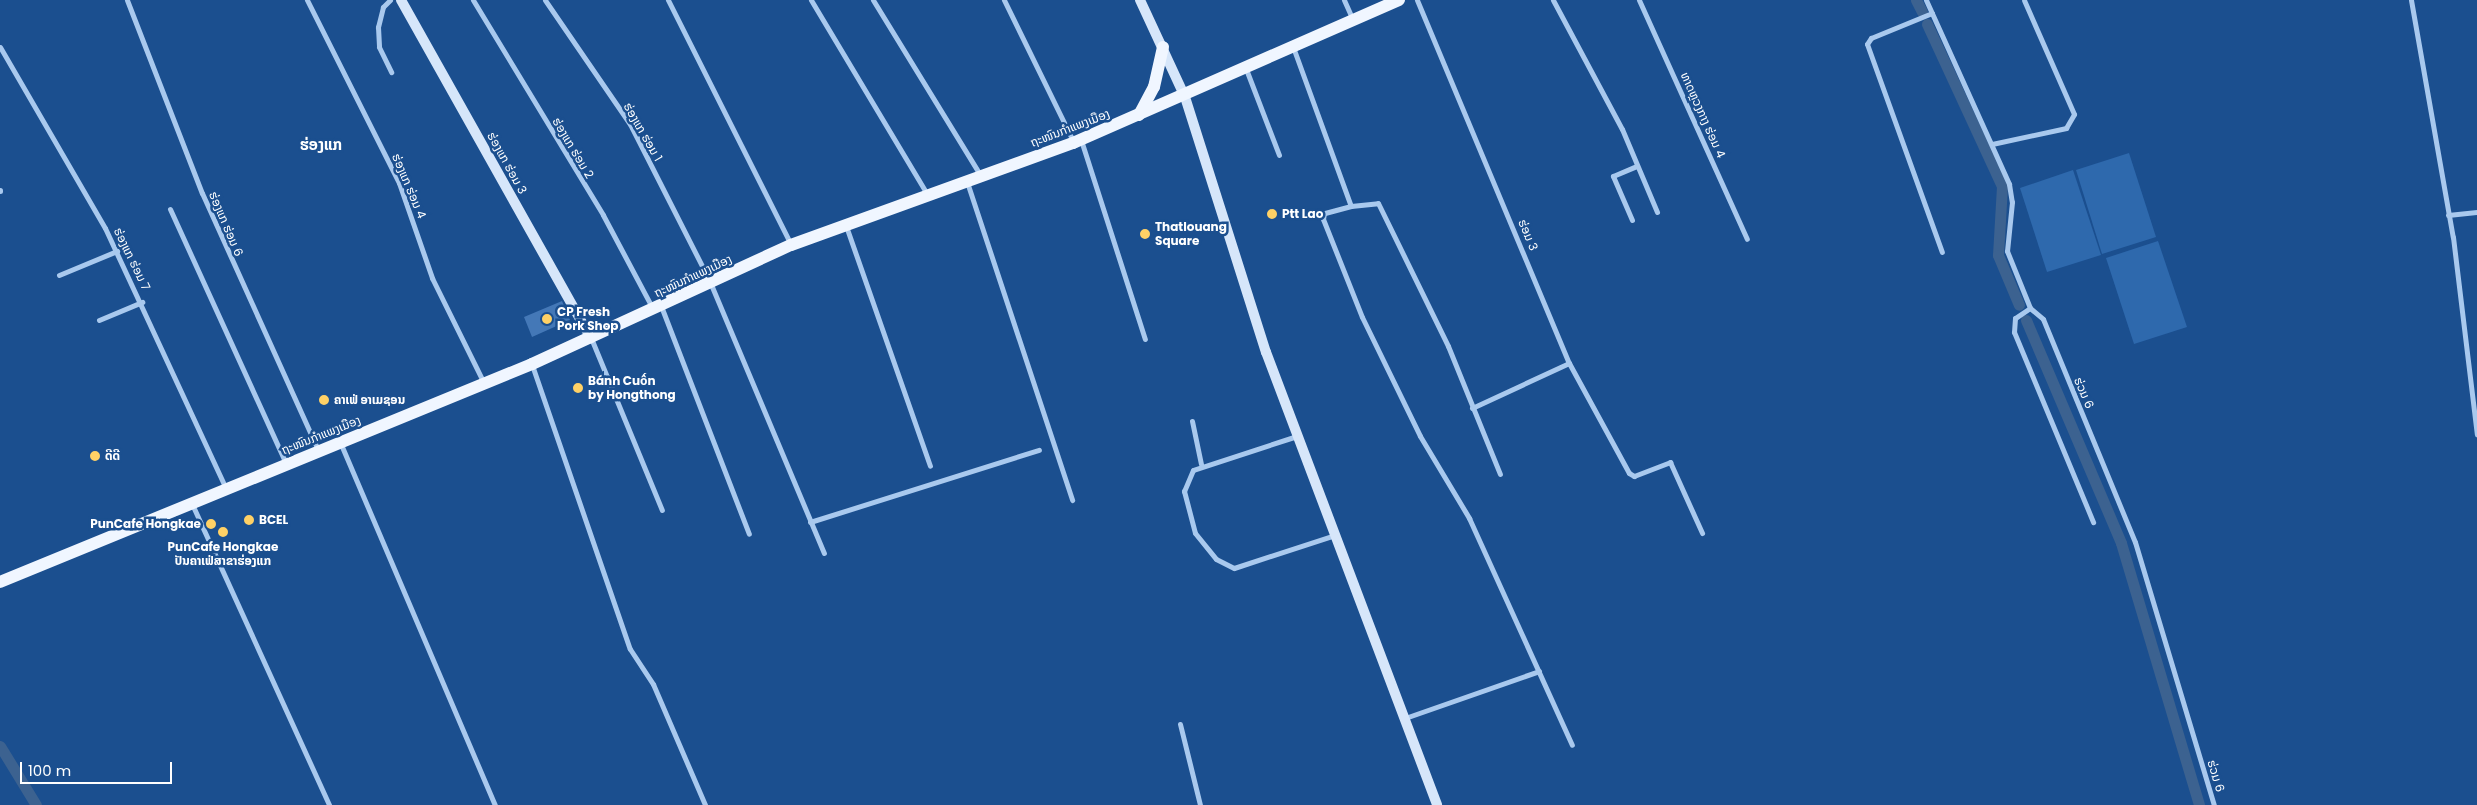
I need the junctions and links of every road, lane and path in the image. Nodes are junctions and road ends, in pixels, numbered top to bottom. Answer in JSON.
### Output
{"nodes":[{"id":1,"x":127,"y":0,"type":"edge"},
{"id":2,"x":307,"y":0,"type":"edge"},
{"id":3,"x":390,"y":0,"type":"edge"},
{"id":4,"x":401,"y":0,"type":"edge"},
{"id":5,"x":473,"y":0,"type":"edge"},
{"id":6,"x":545,"y":0,"type":"edge"},
{"id":7,"x":668,"y":0,"type":"edge"},
{"id":8,"x":811,"y":0,"type":"edge"},
{"id":9,"x":872,"y":0,"type":"edge"},
{"id":10,"x":1004,"y":0,"type":"edge"},
{"id":11,"x":1140,"y":0,"type":"edge"},
{"id":12,"x":1344,"y":0,"type":"edge"},
{"id":13,"x":1399,"y":0,"type":"edge"},
{"id":14,"x":1417,"y":0,"type":"edge"},
{"id":15,"x":1553,"y":0,"type":"edge"},
{"id":16,"x":1639,"y":0,"type":"edge"},
{"id":17,"x":1926,"y":0,"type":"edge"},
{"id":18,"x":2024,"y":0,"type":"edge"},
{"id":19,"x":2411,"y":0,"type":"edge"},
{"id":20,"x":1932,"y":14,"type":"junction"},
{"id":21,"x":1353,"y":20,"type":"junction"},
{"id":22,"x":1293,"y":46,"type":"junction"},
{"id":23,"x":1163,"y":47,"type":"junction"},
{"id":24,"x":0,"y":48,"type":"edge"},
{"id":25,"x":1246,"y":69,"type":"junction"},
{"id":26,"x":391,"y":72,"type":"dead end"},
{"id":27,"x":1185,"y":97,"type":"junction"},
{"id":28,"x":1140,"y":116,"type":"junction"},
{"id":29,"x":1077,"y":141,"type":"junction"},
{"id":30,"x":1992,"y":144,"type":"junction"},
{"id":31,"x":1279,"y":155,"type":"dead end"},
{"id":32,"x":1637,"y":166,"type":"junction"},
{"id":33,"x":981,"y":176,"type":"junction"},
{"id":34,"x":967,"y":180,"type":"junction"},
{"id":35,"x":927,"y":194,"type":"junction"},
{"id":36,"x":1351,"y":206,"type":"junction"},
{"id":37,"x":170,"y":209,"type":"dead end"},
{"id":38,"x":1657,"y":212,"type":"dead end"},
{"id":39,"x":2477,"y":212,"type":"edge"},
{"id":40,"x":2448,"y":215,"type":"junction"},
{"id":41,"x":1632,"y":220,"type":"dead end"},
{"id":42,"x":845,"y":223,"type":"junction"},
{"id":43,"x":1747,"y":239,"type":"dead end"},
{"id":44,"x":791,"y":245,"type":"junction"},
{"id":45,"x":117,"y":251,"type":"junction"},
{"id":46,"x":1942,"y":252,"type":"dead end"},
{"id":47,"x":59,"y":274,"type":"dead end"},
{"id":48,"x":710,"y":282,"type":"junction"},
{"id":49,"x":142,"y":302,"type":"junction"},
{"id":50,"x":657,"y":308,"type":"junction"},
{"id":51,"x":2030,"y":308,"type":"junction"},
{"id":52,"x":99,"y":320,"type":"dead end"},
{"id":53,"x":591,"y":338,"type":"junction"},
{"id":54,"x":1145,"y":339,"type":"dead end"},
{"id":55,"x":1569,"y":363,"type":"junction"},
{"id":56,"x":532,"y":364,"type":"junction"},
{"id":57,"x":484,"y":383,"type":"junction"},
{"id":58,"x":1472,"y":408,"type":"junction"},
{"id":59,"x":1192,"y":421,"type":"dead end"},
{"id":60,"x":2477,"y":435,"type":"edge"},
{"id":61,"x":1297,"y":436,"type":"junction"},
{"id":62,"x":340,"y":442,"type":"junction"},
{"id":63,"x":319,"y":450,"type":"junction"},
{"id":64,"x":1039,"y":450,"type":"dead end"},
{"id":65,"x":286,"y":464,"type":"junction"},
{"id":66,"x":1202,"y":464,"type":"junction"},
{"id":67,"x":930,"y":466,"type":"dead end"},
{"id":68,"x":1500,"y":474,"type":"dead end"},
{"id":69,"x":226,"y":490,"type":"junction"},
{"id":70,"x":1072,"y":500,"type":"dead end"},
{"id":71,"x":192,"y":504,"type":"junction"},
{"id":72,"x":662,"y":510,"type":"dead end"},
{"id":73,"x":810,"y":522,"type":"junction"},
{"id":74,"x":2094,"y":522,"type":"dead end"},
{"id":75,"x":1702,"y":532,"type":"dead end"},
{"id":76,"x":749,"y":534,"type":"dead end"},
{"id":77,"x":1335,"y":535,"type":"junction"},
{"id":78,"x":824,"y":554,"type":"dead end"},
{"id":79,"x":0,"y":582,"type":"edge"},
{"id":80,"x":1539,"y":671,"type":"junction"},
{"id":81,"x":1404,"y":718,"type":"junction"},
{"id":82,"x":1180,"y":724,"type":"dead end"},
{"id":83,"x":1572,"y":745,"type":"dead end"},
{"id":84,"x":329,"y":805,"type":"edge"},
{"id":85,"x":495,"y":805,"type":"edge"},
{"id":86,"x":705,"y":805,"type":"edge"},
{"id":87,"x":1200,"y":805,"type":"edge"},
{"id":88,"x":1437,"y":805,"type":"edge"},
{"id":89,"x":2214,"y":805,"type":"edge"}],
"edges":[{"from":1,"to":63,"type":"street","name":"ຮ່ອງແກ ຮ່ອມ 6"},
{"from":2,"to":57,"type":"street","name":"ຮ່ອງແກ ຮ່ອມ 4"},
{"from":3,"to":26,"type":"street"},
{"from":4,"to":53,"type":"main road","name":"ຮ່ອງແກ ຮ່ອມ 3"},
{"from":5,"to":50,"type":"street","name":"ຮ່ອງແກ ຮ່ອມ 2"},
{"from":6,"to":48,"type":"street","name":"ຮ່ອງແກ ຮ່ອມ 1"},
{"from":7,"to":44,"type":"street"},
{"from":8,"to":35,"type":"street"},
{"from":9,"to":33,"type":"street"},
{"from":10,"to":29,"type":"street"},
{"from":11,"to":23,"type":"main road"},
{"from":12,"to":21,"type":"street"},
{"from":13,"to":21,"type":"main road","name":"ຖະໜົນກຳແພງເມືອງ"},
{"from":14,"to":55,"type":"street","name":"ຮ່ອມ 3"},
{"from":15,"to":32,"type":"street"},
{"from":16,"to":43,"type":"street","name":"ທາດຫຼວງກາງ ຮ່ອມ 4"},
{"from":17,"to":20,"type":"street","name":"ຮ່ວມ 6"},
{"from":18,"to":30,"type":"street"},
{"from":19,"to":40,"type":"street"},
{"from":20,"to":30,"type":"street","name":"ຮ່ວມ 6"},
{"from":20,"to":46,"type":"street"},
{"from":21,"to":22,"type":"main road","name":"ຖະໜົນກຳແພງເມືອງ"},
{"from":22,"to":25,"type":"main road","name":"ຖະໜົນກຳແພງເມືອງ"},
{"from":22,"to":36,"type":"street"},
{"from":23,"to":27,"type":"main road"},
{"from":23,"to":28,"type":"main road"},
{"from":24,"to":45,"type":"street","name":"ຮ່ອງແກ ຮ່ອມ 7"},
{"from":25,"to":27,"type":"main road","name":"ຖະໜົນກຳແພງເມືອງ"},
{"from":25,"to":31,"type":"street"},
{"from":27,"to":28,"type":"main road","name":"ຖະໜົນກຳແພງເມືອງ"},
{"from":27,"to":61,"type":"main road"},
{"from":28,"to":29,"type":"main road","name":"ຖະໜົນກຳແພງເມືອງ"},
{"from":29,"to":33,"type":"main road","name":"ຖະໜົນກຳແພງເມືອງ"},
{"from":29,"to":54,"type":"street"},
{"from":30,"to":51,"type":"street","name":"ຮ່ວມ 6"},
{"from":32,"to":38,"type":"street"},
{"from":32,"to":41,"type":"street"},
{"from":33,"to":34,"type":"main road","name":"ຖະໜົນກຳແພງເມືອງ"},
{"from":34,"to":35,"type":"main road","name":"ຖະໜົນກຳແພງເມືອງ"},
{"from":34,"to":70,"type":"street"},
{"from":35,"to":42,"type":"main road","name":"ຖະໜົນກຳແພງເມືອງ"},
{"from":36,"to":58,"type":"street"},
{"from":36,"to":80,"type":"street"},
{"from":37,"to":65,"type":"street"},
{"from":39,"to":40,"type":"street"},
{"from":40,"to":60,"type":"street"},
{"from":42,"to":44,"type":"main road","name":"ຖະໜົນກຳແພງເມືອງ"},
{"from":42,"to":67,"type":"street"},
{"from":44,"to":48,"type":"main road","name":"ຖະໜົນກຳແພງເມືອງ"},
{"from":45,"to":47,"type":"street"},
{"from":45,"to":49,"type":"street","name":"ຮ່ອງແກ ຮ່ອມ 7"},
{"from":48,"to":50,"type":"main road","name":"ຖະໜົນກຳແພງເມືອງ"},
{"from":48,"to":73,"type":"street","name":"ຮ່ອງແກ ຮ່ອມ 1"},
{"from":49,"to":52,"type":"street"},
{"from":49,"to":69,"type":"street","name":"ຮ່ອງແກ ຮ່ອມ 7"},
{"from":50,"to":53,"type":"main road","name":"ຖະໜົນກຳແພງເມືອງ"},
{"from":50,"to":76,"type":"street","name":"ຮ່ອງແກ ຮ່ອມ 2"},
{"from":51,"to":74,"type":"street"},
{"from":51,"to":89,"type":"street","name":"ຮ່ວມ 6"},
{"from":53,"to":56,"type":"main road","name":"ຖະໜົນກຳແພງເມືອງ"},
{"from":53,"to":72,"type":"street"},
{"from":55,"to":58,"type":"street"},
{"from":55,"to":75,"type":"street","name":"ຮ່ອມ 3"},
{"from":56,"to":57,"type":"main road","name":"ຖະໜົນກຳແພງເມືອງ"},
{"from":56,"to":86,"type":"street"},
{"from":57,"to":62,"type":"main road","name":"ຖະໜົນກຳແພງເມືອງ"},
{"from":58,"to":68,"type":"street"},
{"from":59,"to":66,"type":"street"},
{"from":61,"to":66,"type":"street"},
{"from":61,"to":77,"type":"main road"},
{"from":62,"to":63,"type":"main road","name":"ຖະໜົນກຳແພງເມືອງ"},
{"from":62,"to":85,"type":"street"},
{"from":63,"to":65,"type":"main road","name":"ຖະໜົນກຳແພງເມືອງ"},
{"from":64,"to":73,"type":"street"},
{"from":65,"to":69,"type":"main road","name":"ຖະໜົນກຳແພງເມືອງ"},
{"from":66,"to":77,"type":"street"},
{"from":69,"to":71,"type":"main road","name":"ຖະໜົນກຳແພງເມືອງ"},
{"from":71,"to":79,"type":"main road","name":"ຖະໜົນກຳແພງເມືອງ"},
{"from":71,"to":84,"type":"street"},
{"from":73,"to":78,"type":"street","name":"ຮ່ອງແກ ຮ່ອມ 1"},
{"from":77,"to":81,"type":"main road"},
{"from":80,"to":81,"type":"street"},
{"from":80,"to":83,"type":"street"},
{"from":81,"to":88,"type":"main road"},
{"from":82,"to":87,"type":"street"}]}
